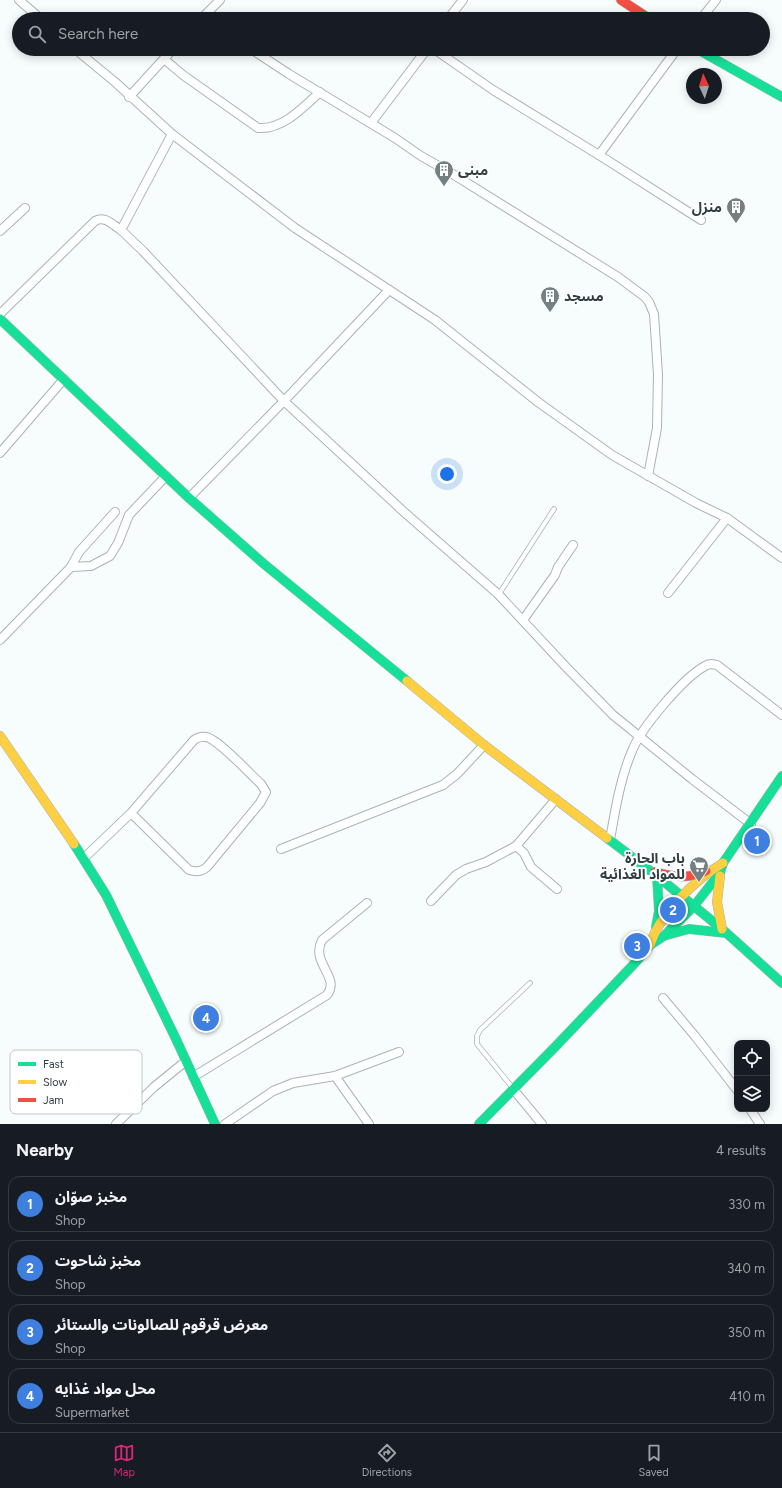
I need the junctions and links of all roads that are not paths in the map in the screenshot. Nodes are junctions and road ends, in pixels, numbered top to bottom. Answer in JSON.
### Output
{"nodes":[{"id":1,"x":19,"y":0,"type":"edge"},
{"id":2,"x":220,"y":0,"type":"edge"},
{"id":3,"x":463,"y":0,"type":"edge"},
{"id":4,"x":621,"y":0,"type":"edge"},
{"id":5,"x":716,"y":0,"type":"edge"},
{"id":6,"x":32,"y":12,"type":"edge"},
{"id":7,"x":209,"y":12,"type":"edge"},
{"id":8,"x":454,"y":12,"type":"edge"},
{"id":9,"x":639,"y":12,"type":"edge"},
{"id":10,"x":707,"y":12,"type":"edge"},
{"id":11,"x":83,"y":56,"type":"edge"},
{"id":12,"x":167,"y":56,"type":"edge"},
{"id":13,"x":262,"y":56,"type":"edge"},
{"id":14,"x":422,"y":56,"type":"edge"},
{"id":15,"x":444,"y":56,"type":"edge"},
{"id":16,"x":672,"y":56,"type":"edge"},
{"id":17,"x":709,"y":56,"type":"edge"},
{"id":18,"x":164,"y":59,"type":"junction"},
{"id":19,"x":320,"y":92,"type":"junction"},
{"id":20,"x":129,"y":97,"type":"junction"},
{"id":21,"x":782,"y":97,"type":"edge"},
{"id":22,"x":371,"y":123,"type":"junction"},
{"id":23,"x":172,"y":134,"type":"junction"},
{"id":24,"x":599,"y":155,"type":"junction"},
{"id":25,"x":25,"y":208,"type":"dead end"},
{"id":26,"x":701,"y":220,"type":"dead end"},
{"id":27,"x":120,"y":230,"type":"junction"},
{"id":28,"x":0,"y":231,"type":"edge"},
{"id":29,"x":389,"y":290,"type":"junction"},
{"id":30,"x":0,"y":314,"type":"edge"},
{"id":31,"x":0,"y":319,"type":"edge"},
{"id":32,"x":64,"y":379,"type":"junction"},
{"id":33,"x":284,"y":401,"type":"junction"},
{"id":34,"x":0,"y":453,"type":"edge"},
{"id":35,"x":166,"y":476,"type":"junction"},
{"id":36,"x":648,"y":476,"type":"junction"},
{"id":37,"x":189,"y":498,"type":"junction"},
{"id":38,"x":554,"y":509,"type":"dead end"},
{"id":39,"x":115,"y":512,"type":"dead end"},
{"id":40,"x":727,"y":518,"type":"junction"},
{"id":41,"x":572,"y":544,"type":"dead end"},
{"id":42,"x":782,"y":558,"type":"edge"},
{"id":43,"x":70,"y":567,"type":"junction"},
{"id":44,"x":668,"y":593,"type":"dead end"},
{"id":45,"x":498,"y":594,"type":"junction"},
{"id":46,"x":523,"y":620,"type":"junction"},
{"id":47,"x":0,"y":640,"type":"edge"},
{"id":48,"x":782,"y":715,"type":"edge"},
{"id":49,"x":0,"y":736,"type":"edge"},
{"id":50,"x":640,"y":736,"type":"junction"},
{"id":51,"x":484,"y":745,"type":"junction"},
{"id":52,"x":782,"y":776,"type":"edge"},
{"id":53,"x":556,"y":799,"type":"junction"},
{"id":54,"x":131,"y":813,"type":"junction"},
{"id":55,"x":751,"y":824,"type":"junction"},
{"id":56,"x":610,"y":840,"type":"junction"},
{"id":57,"x":516,"y":846,"type":"junction"},
{"id":58,"x":281,"y":848,"type":"dead end"},
{"id":59,"x":84,"y":858,"type":"junction"},
{"id":60,"x":717,"y":871,"type":"junction"},
{"id":61,"x":654,"y":874,"type":"junction"},
{"id":62,"x":558,"y":889,"type":"dead end"},
{"id":63,"x":682,"y":898,"type":"junction"},
{"id":64,"x":431,"y":901,"type":"dead end"},
{"id":65,"x":367,"y":904,"type":"dead end"},
{"id":66,"x":694,"y":906,"type":"junction"},
{"id":67,"x":655,"y":929,"type":"junction"},
{"id":68,"x":724,"y":931,"type":"junction"},
{"id":69,"x":664,"y":936,"type":"junction"},
{"id":70,"x":650,"y":945,"type":"junction"},
{"id":71,"x":530,"y":982,"type":"dead end"},
{"id":72,"x":782,"y":983,"type":"edge"},
{"id":73,"x":663,"y":998,"type":"dead end"},
{"id":74,"x":398,"y":1052,"type":"dead end"},
{"id":75,"x":186,"y":1061,"type":"junction"},
{"id":76,"x":335,"y":1076,"type":"junction"},
{"id":77,"x":193,"y":1077,"type":"junction"},
{"id":78,"x":734,"y":1086,"type":"edge"},
{"id":79,"x":513,"y":1089,"type":"junction"},
{"id":80,"x":142,"y":1099,"type":"edge"},
{"id":81,"x":752,"y":1112,"type":"edge"},
{"id":82,"x":126,"y":1114,"type":"edge"},
{"id":83,"x":116,"y":1124,"type":"edge"},
{"id":84,"x":215,"y":1124,"type":"edge"},
{"id":85,"x":225,"y":1124,"type":"edge"},
{"id":86,"x":369,"y":1124,"type":"edge"},
{"id":87,"x":479,"y":1124,"type":"edge"},
{"id":88,"x":542,"y":1124,"type":"edge"},
{"id":89,"x":760,"y":1124,"type":"edge"}],
"edges":[{"from":1,"to":6,"type":"street"},
{"from":2,"to":7,"type":"street"},
{"from":3,"to":8,"type":"street"},
{"from":4,"to":9,"type":"street"},
{"from":5,"to":10,"type":"street"},
{"from":11,"to":20,"type":"street"},
{"from":12,"to":18,"type":"street"},
{"from":13,"to":19,"type":"street"},
{"from":14,"to":22,"type":"street"},
{"from":15,"to":24,"type":"street"},
{"from":16,"to":24,"type":"street"},
{"from":17,"to":21,"type":"street"},
{"from":18,"to":19,"type":"street"},
{"from":18,"to":20,"type":"street"},
{"from":19,"to":22,"type":"street"},
{"from":20,"to":23,"type":"street"},
{"from":22,"to":36,"type":"street"},
{"from":23,"to":27,"type":"street"},
{"from":23,"to":29,"type":"street"},
{"from":24,"to":26,"type":"street"},
{"from":25,"to":28,"type":"street"},
{"from":27,"to":30,"type":"street"},
{"from":27,"to":33,"type":"street"},
{"from":29,"to":33,"type":"street"},
{"from":29,"to":36,"type":"street"},
{"from":31,"to":32,"type":"street"},
{"from":32,"to":34,"type":"street"},
{"from":32,"to":35,"type":"street"},
{"from":33,"to":37,"type":"street"},
{"from":33,"to":45,"type":"street"},
{"from":35,"to":37,"type":"street"},
{"from":35,"to":43,"type":"street"},
{"from":36,"to":40,"type":"street"},
{"from":37,"to":51,"type":"street"},
{"from":38,"to":45,"type":"lane"},
{"from":39,"to":43,"type":"street"},
{"from":40,"to":42,"type":"street"},
{"from":40,"to":44,"type":"street"},
{"from":41,"to":46,"type":"street"},
{"from":43,"to":47,"type":"street"},
{"from":45,"to":46,"type":"street"},
{"from":46,"to":50,"type":"street"},
{"from":48,"to":50,"type":"street"},
{"from":49,"to":59,"type":"street"},
{"from":50,"to":55,"type":"street"},
{"from":50,"to":56,"type":"street"},
{"from":51,"to":53,"type":"street"},
{"from":51,"to":58,"type":"street"},
{"from":52,"to":55,"type":"street"},
{"from":53,"to":56,"type":"street"},
{"from":53,"to":57,"type":"street"},
{"from":54,"to":54,"type":"street"},
{"from":54,"to":59,"type":"street"},
{"from":55,"to":60,"type":"street"},
{"from":56,"to":61,"type":"street"},
{"from":57,"to":62,"type":"street"},
{"from":57,"to":64,"type":"street"},
{"from":59,"to":75,"type":"street"},
{"from":60,"to":61,"type":"street"},
{"from":60,"to":63,"type":"street"},
{"from":60,"to":66,"type":"street"},
{"from":60,"to":68,"type":"street"},
{"from":61,"to":63,"type":"street"},
{"from":61,"to":67,"type":"street"},
{"from":63,"to":66,"type":"street"},
{"from":63,"to":67,"type":"street"},
{"from":65,"to":77,"type":"street"},
{"from":66,"to":68,"type":"street"},
{"from":66,"to":69,"type":"street"},
{"from":67,"to":70,"type":"street"},
{"from":68,"to":69,"type":"street"},
{"from":68,"to":72,"type":"street"},
{"from":69,"to":70,"type":"street"},
{"from":70,"to":79,"type":"street"},
{"from":71,"to":79,"type":"lane"},
{"from":73,"to":78,"type":"street"},
{"from":74,"to":76,"type":"street"},
{"from":75,"to":77,"type":"street"},
{"from":75,"to":80,"type":"street"},
{"from":76,"to":85,"type":"street"},
{"from":76,"to":86,"type":"street"},
{"from":77,"to":84,"type":"street"},
{"from":79,"to":87,"type":"street"},
{"from":79,"to":88,"type":"street"},
{"from":81,"to":89,"type":"street"},
{"from":82,"to":83,"type":"street"}]}
